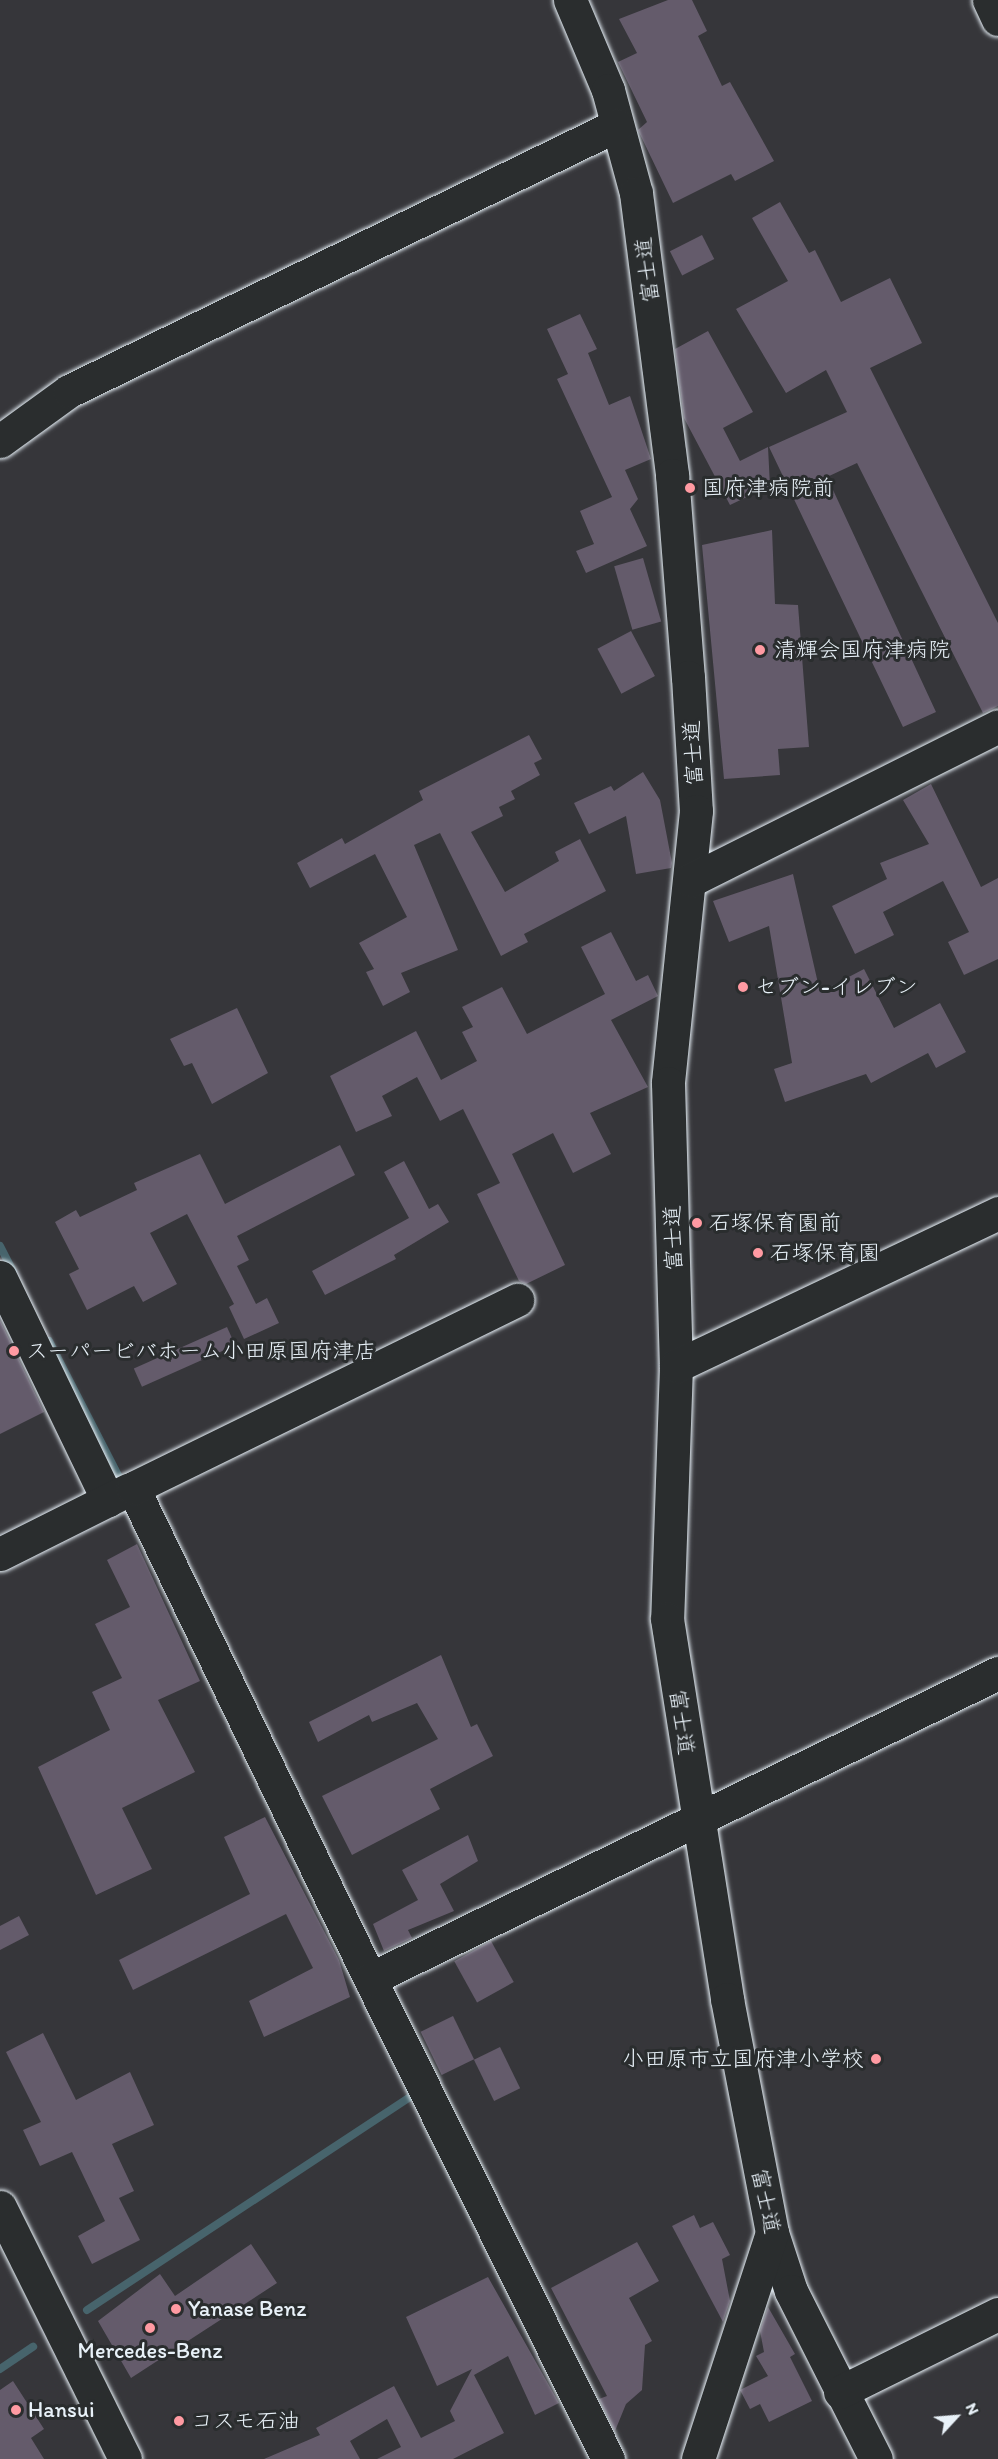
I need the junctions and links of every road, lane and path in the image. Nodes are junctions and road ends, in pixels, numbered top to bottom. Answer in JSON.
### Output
{"nodes":[{"id":1,"x":570,"y":0,"type":"edge"},
{"id":2,"x":989,"y":0,"type":"edge"},
{"id":3,"x":998,"y":19,"type":"edge"},
{"id":4,"x":617,"y":125,"type":"junction"},
{"id":5,"x":0,"y":441,"type":"edge"},
{"id":6,"x":998,"y":726,"type":"edge"},
{"id":7,"x":690,"y":879,"type":"junction"},
{"id":8,"x":998,"y":1213,"type":"edge"},
{"id":9,"x":0,"y":1277,"type":"edge"},
{"id":10,"x":517,"y":1300,"type":"dead end"},
{"id":11,"x":676,"y":1366,"type":"junction"},
{"id":12,"x":120,"y":1494,"type":"junction"},
{"id":13,"x":0,"y":1554,"type":"edge"},
{"id":14,"x":998,"y":1673,"type":"edge"},
{"id":15,"x":696,"y":1819,"type":"junction"},
{"id":16,"x":370,"y":1979,"type":"junction"},
{"id":17,"x":0,"y":2207,"type":"edge"},
{"id":18,"x":772,"y":2233,"type":"junction"},
{"id":19,"x":998,"y":2314,"type":"edge"},
{"id":20,"x":840,"y":2392,"type":"junction"},
{"id":21,"x":124,"y":2459,"type":"edge"},
{"id":22,"x":608,"y":2459,"type":"edge"},
{"id":23,"x":698,"y":2459,"type":"edge"},
{"id":24,"x":876,"y":2459,"type":"edge"}],
"edges":[{"from":1,"to":4,"type":"street","name":"富士道"},
{"from":2,"to":3,"type":"street"},
{"from":4,"to":5,"type":"street"},
{"from":4,"to":7,"type":"street","name":"富士道"},
{"from":6,"to":7,"type":"street"},
{"from":7,"to":11,"type":"street","name":"富士道"},
{"from":8,"to":11,"type":"street"},
{"from":9,"to":12,"type":"street"},
{"from":10,"to":12,"type":"street"},
{"from":11,"to":15,"type":"street","name":"富士道"},
{"from":12,"to":13,"type":"street"},
{"from":12,"to":16,"type":"street"},
{"from":14,"to":15,"type":"street"},
{"from":15,"to":16,"type":"street"},
{"from":15,"to":18,"type":"street","name":"富士道"},
{"from":16,"to":22,"type":"street"},
{"from":17,"to":21,"type":"street"},
{"from":18,"to":20,"type":"street","name":"富士道"},
{"from":18,"to":23,"type":"street"},
{"from":19,"to":20,"type":"street"},
{"from":20,"to":24,"type":"street","name":"富士道"}]}
